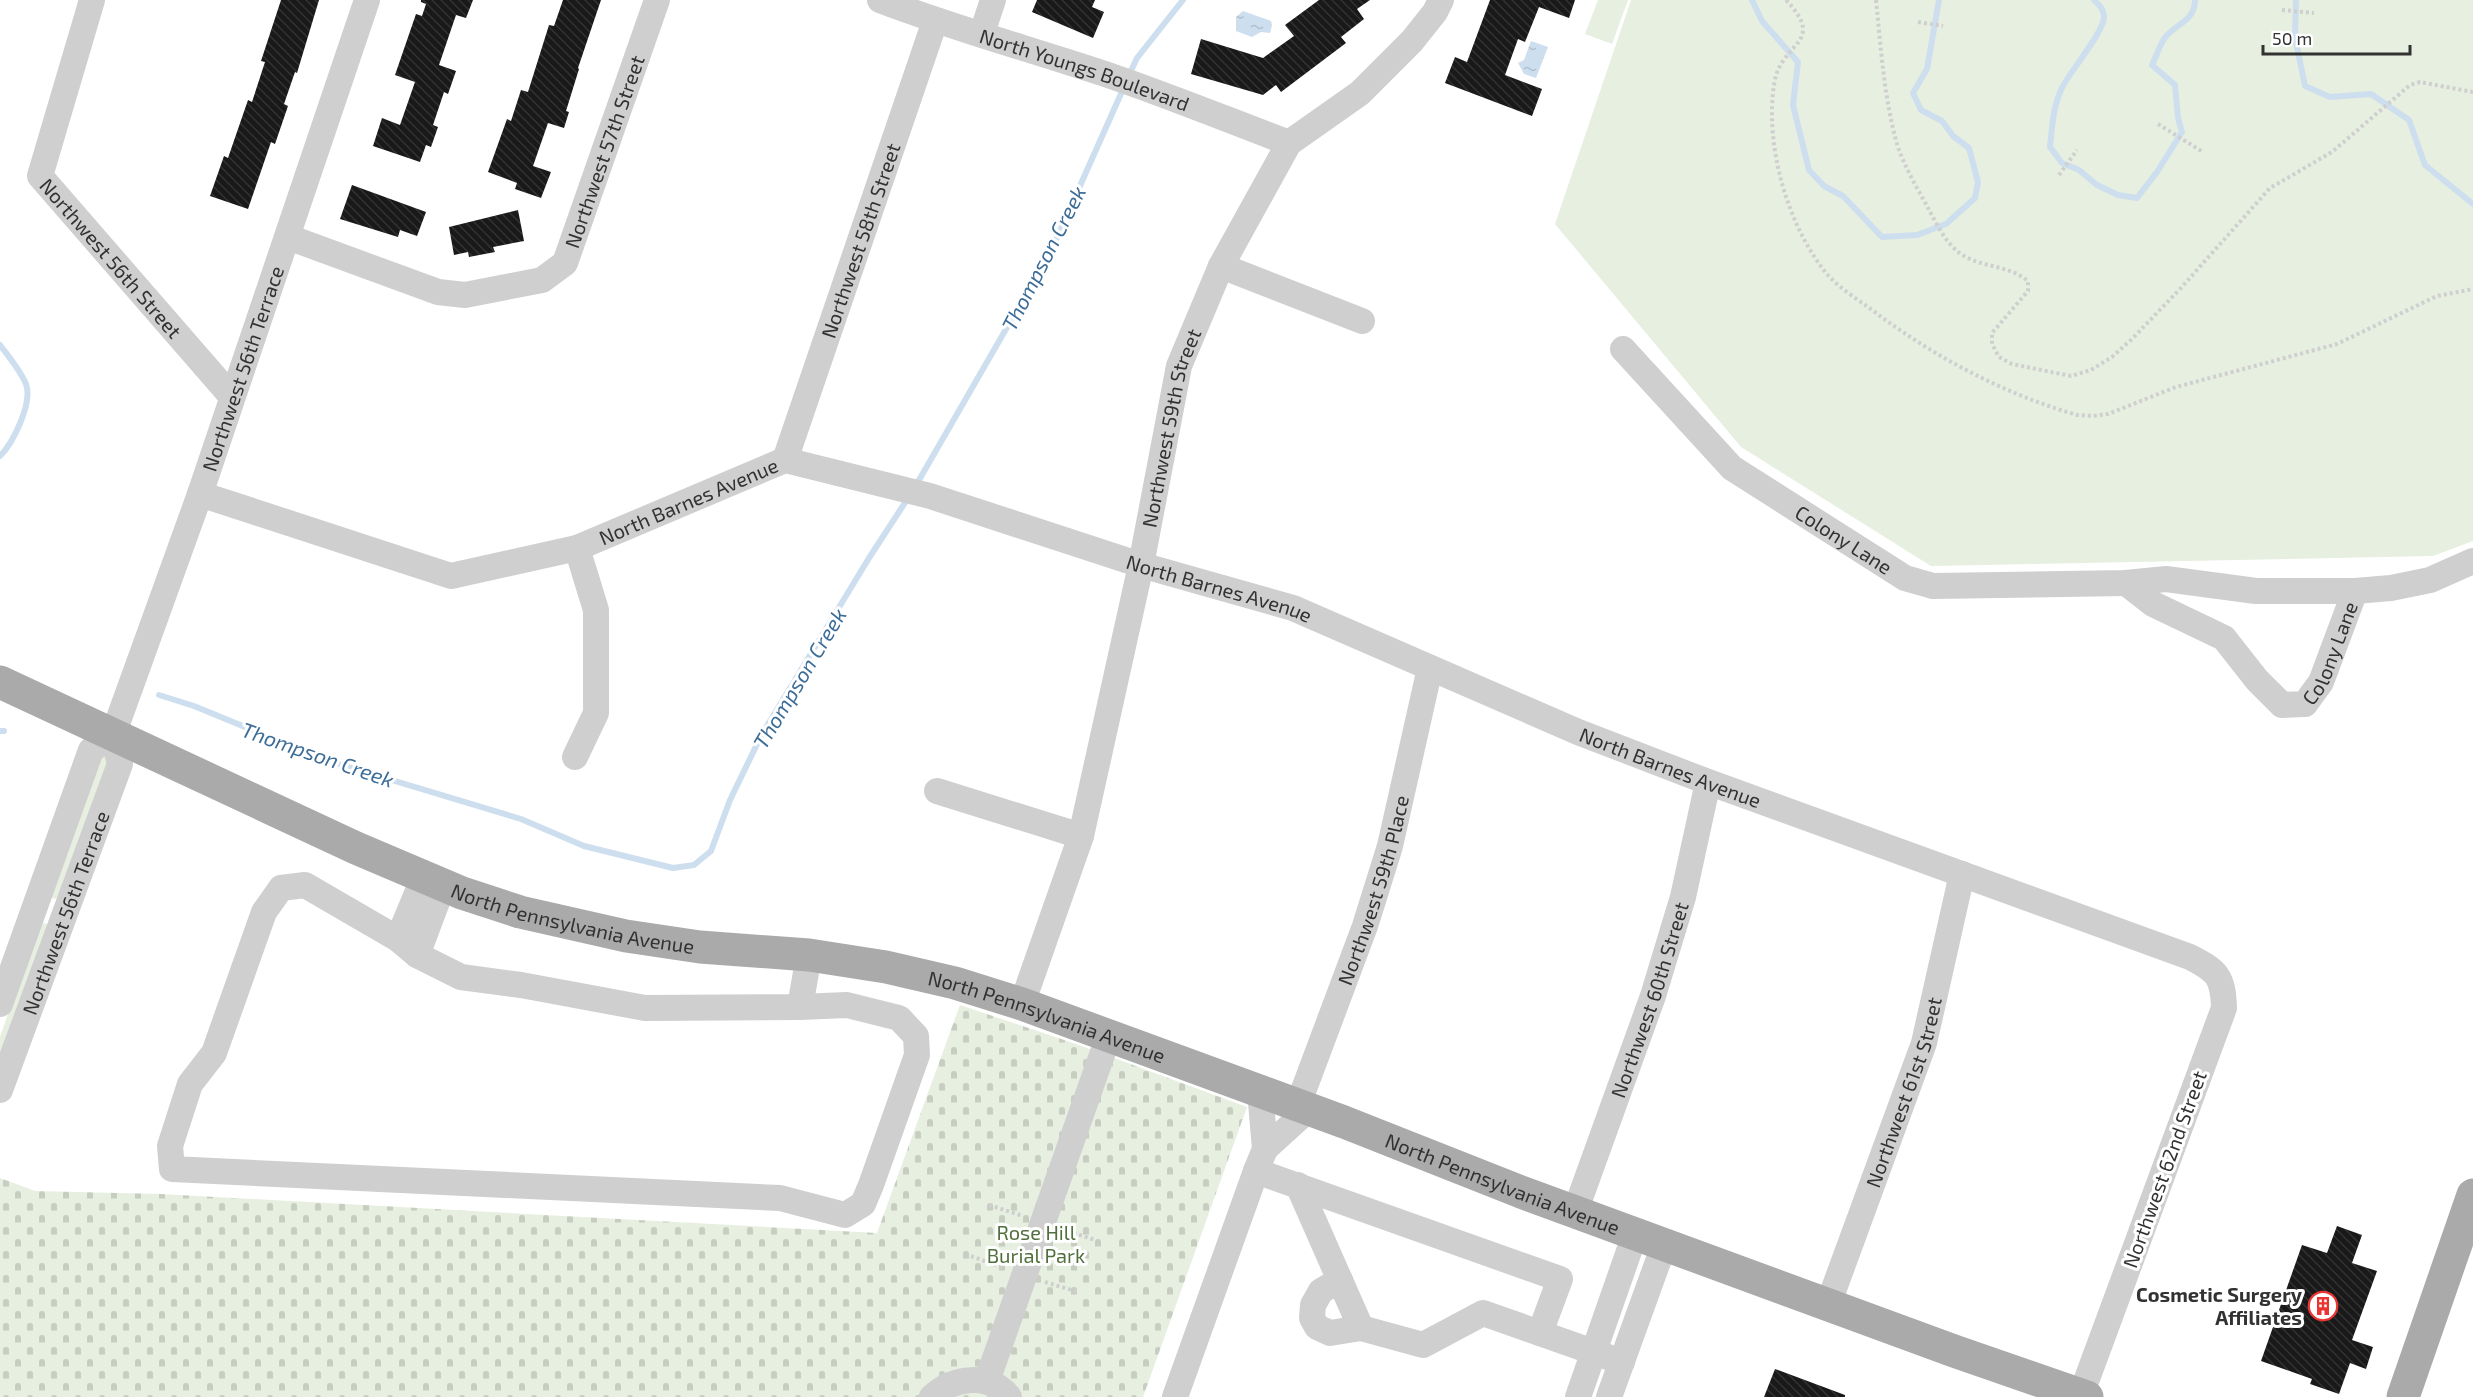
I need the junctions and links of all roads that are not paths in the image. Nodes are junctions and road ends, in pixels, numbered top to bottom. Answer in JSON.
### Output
{"nodes":[{"id":1,"x":92,"y":0,"type":"edge"},
{"id":2,"x":367,"y":0,"type":"edge"},
{"id":3,"x":657,"y":0,"type":"edge"},
{"id":4,"x":880,"y":0,"type":"edge"},
{"id":5,"x":993,"y":0,"type":"edge"},
{"id":6,"x":1441,"y":0,"type":"edge"},
{"id":7,"x":935,"y":21,"type":"junction"},
{"id":8,"x":982,"y":33,"type":"junction"},
{"id":9,"x":1289,"y":143,"type":"junction"},
{"id":10,"x":288,"y":237,"type":"junction"},
{"id":11,"x":1221,"y":266,"type":"junction"},
{"id":12,"x":1362,"y":321,"type":"dead end"},
{"id":13,"x":1623,"y":349,"type":"dead end"},
{"id":14,"x":232,"y":398,"type":"junction"},
{"id":15,"x":785,"y":460,"type":"junction"},
{"id":16,"x":200,"y":494,"type":"junction"},
{"id":17,"x":578,"y":548,"type":"junction"},
{"id":18,"x":2473,"y":561,"type":"edge"},
{"id":19,"x":1141,"y":565,"type":"junction"},
{"id":20,"x":2126,"y":583,"type":"junction"},
{"id":21,"x":2355,"y":591,"type":"junction"},
{"id":22,"x":1430,"y":668,"type":"junction"},
{"id":23,"x":0,"y":682,"type":"edge"},
{"id":24,"x":113,"y":735,"type":"junction"},
{"id":25,"x":575,"y":757,"type":"dead end"},
{"id":26,"x":1708,"y":782,"type":"junction"},
{"id":27,"x":937,"y":791,"type":"dead end"},
{"id":28,"x":1081,"y":836,"type":"junction"},
{"id":29,"x":1962,"y":874,"type":"junction"},
{"id":30,"x":433,"y":882,"type":"junction"},
{"id":31,"x":36,"y":905,"type":"junction"},
{"id":32,"x":64,"y":915,"type":"junction"},
{"id":33,"x":407,"y":947,"type":"junction"},
{"id":34,"x":809,"y":955,"type":"junction"},
{"id":35,"x":2218,"y":975,"type":"joint"},
{"id":36,"x":0,"y":1004,"type":"edge"},
{"id":37,"x":1022,"y":1004,"type":"junction"},
{"id":38,"x":800,"y":1007,"type":"junction"},
{"id":39,"x":1109,"y":1035,"type":"junction"},
{"id":40,"x":0,"y":1090,"type":"edge"},
{"id":41,"x":1260,"y":1091,"type":"junction"},
{"id":42,"x":1303,"y":1107,"type":"junction"},
{"id":43,"x":1260,"y":1160,"type":"junction"},
{"id":44,"x":1298,"y":1185,"type":"junction"},
{"id":45,"x":2473,"y":1196,"type":"edge"},
{"id":46,"x":1575,"y":1212,"type":"junction"},
{"id":47,"x":1650,"y":1239,"type":"junction"},
{"id":48,"x":1340,"y":1280,"type":"junction"},
{"id":49,"x":1828,"y":1305,"type":"junction"},
{"id":50,"x":1360,"y":1329,"type":"junction"},
{"id":51,"x":1540,"y":1333,"type":"junction"},
{"id":52,"x":1593,"y":1352,"type":"junction"},
{"id":53,"x":1622,"y":1362,"type":"junction"},
{"id":54,"x":987,"y":1381,"type":"junction"},
{"id":55,"x":2084,"y":1396,"type":"edge"},
{"id":56,"x":932,"y":1397,"type":"edge"},
{"id":57,"x":1009,"y":1397,"type":"edge"},
{"id":58,"x":1175,"y":1397,"type":"edge"},
{"id":59,"x":1578,"y":1397,"type":"edge"},
{"id":60,"x":1609,"y":1397,"type":"edge"},
{"id":61,"x":2403,"y":1397,"type":"edge"}],
"edges":[{"from":1,"to":14,"type":"street","name":"Northwest 56th Street"},
{"from":2,"to":10,"type":"street","name":"Northwest 56th Terrace"},
{"from":3,"to":10,"type":"street","name":"Northwest 57th Street"},
{"from":4,"to":7,"type":"street","name":"North Youngs Boulevard"},
{"from":5,"to":8,"type":"street"},
{"from":6,"to":9,"type":"street","name":"Northwest 59th Street"},
{"from":7,"to":8,"type":"street","name":"North Youngs Boulevard"},
{"from":7,"to":15,"type":"street","name":"Northwest 58th Street"},
{"from":8,"to":9,"type":"street","name":"North Youngs Boulevard"},
{"from":9,"to":11,"type":"street","name":"Northwest 59th Street"},
{"from":10,"to":14,"type":"street","name":"Northwest 56th Terrace"},
{"from":11,"to":12,"type":"street"},
{"from":11,"to":19,"type":"street","name":"Northwest 59th Street"},
{"from":13,"to":20,"type":"street","name":"Colony Lane"},
{"from":14,"to":16,"type":"street","name":"Northwest 56th Terrace"},
{"from":15,"to":17,"type":"street","name":"North Barnes Avenue"},
{"from":15,"to":19,"type":"street","name":"North Barnes Avenue"},
{"from":16,"to":17,"type":"street","name":"North Barnes Avenue"},
{"from":16,"to":24,"type":"street","name":"Northwest 56th Terrace"},
{"from":17,"to":25,"type":"street"},
{"from":18,"to":21,"type":"street","name":"Colony Lane"},
{"from":19,"to":22,"type":"street","name":"North Barnes Avenue"},
{"from":19,"to":28,"type":"street","name":"Northwest 59th Street"},
{"from":20,"to":21,"type":"street","name":"Colony Lane"},
{"from":20,"to":21,"type":"street","name":"Colony Lane"},
{"from":22,"to":26,"type":"street","name":"North Barnes Avenue"},
{"from":22,"to":42,"type":"street","name":"Northwest 59th Place"},
{"from":23,"to":24,"type":"main road","name":"North Pennsylvania Avenue"},
{"from":24,"to":30,"type":"main road","name":"North Pennsylvania Avenue"},
{"from":24,"to":31,"type":"street","name":"Northwest 56th Terrace"},
{"from":24,"to":32,"type":"street","name":"Northwest 56th Terrace"},
{"from":26,"to":29,"type":"street","name":"North Barnes Avenue"},
{"from":26,"to":46,"type":"street","name":"Northwest 60th Street"},
{"from":27,"to":28,"type":"street"},
{"from":28,"to":37,"type":"street","name":"Northwest 59th Street"},
{"from":29,"to":35,"type":"street","name":"North Barnes Avenue"},
{"from":29,"to":49,"type":"street","name":"Northwest 61st Street"},
{"from":30,"to":33,"type":"street"},
{"from":30,"to":34,"type":"main road","name":"North Pennsylvania Avenue"},
{"from":31,"to":32,"type":"street"},
{"from":31,"to":36,"type":"street","name":"Northwest 56th Terrace"},
{"from":32,"to":40,"type":"street","name":"Northwest 56th Terrace"},
{"from":33,"to":38,"type":"street"},
{"from":33,"to":38,"type":"street"},
{"from":34,"to":37,"type":"main road","name":"North Pennsylvania Avenue"},
{"from":34,"to":38,"type":"street"},
{"from":35,"to":55,"type":"street","name":"Northwest 62nd Street"},
{"from":37,"to":39,"type":"main road","name":"North Pennsylvania Avenue"},
{"from":39,"to":41,"type":"main road","name":"North Pennsylvania Avenue"},
{"from":39,"to":54,"type":"street"},
{"from":41,"to":42,"type":"main road","name":"North Pennsylvania Avenue"},
{"from":41,"to":43,"type":"street"},
{"from":42,"to":43,"type":"street"},
{"from":42,"to":46,"type":"main road","name":"North Pennsylvania Avenue"},
{"from":43,"to":44,"type":"street"},
{"from":43,"to":58,"type":"street"},
{"from":44,"to":48,"type":"street"},
{"from":44,"to":51,"type":"street"},
{"from":45,"to":61,"type":"main road"},
{"from":46,"to":47,"type":"main road","name":"North Pennsylvania Avenue"},
{"from":47,"to":49,"type":"main road","name":"North Pennsylvania Avenue"},
{"from":47,"to":52,"type":"street"},
{"from":47,"to":53,"type":"street"},
{"from":48,"to":50,"type":"street"},
{"from":48,"to":50,"type":"street"},
{"from":49,"to":55,"type":"main road","name":"North Pennsylvania Avenue"},
{"from":50,"to":51,"type":"street"},
{"from":51,"to":52,"type":"street"},
{"from":52,"to":53,"type":"street"},
{"from":52,"to":59,"type":"street"},
{"from":53,"to":60,"type":"street"},
{"from":54,"to":56,"type":"street"},
{"from":54,"to":57,"type":"street"}]}
